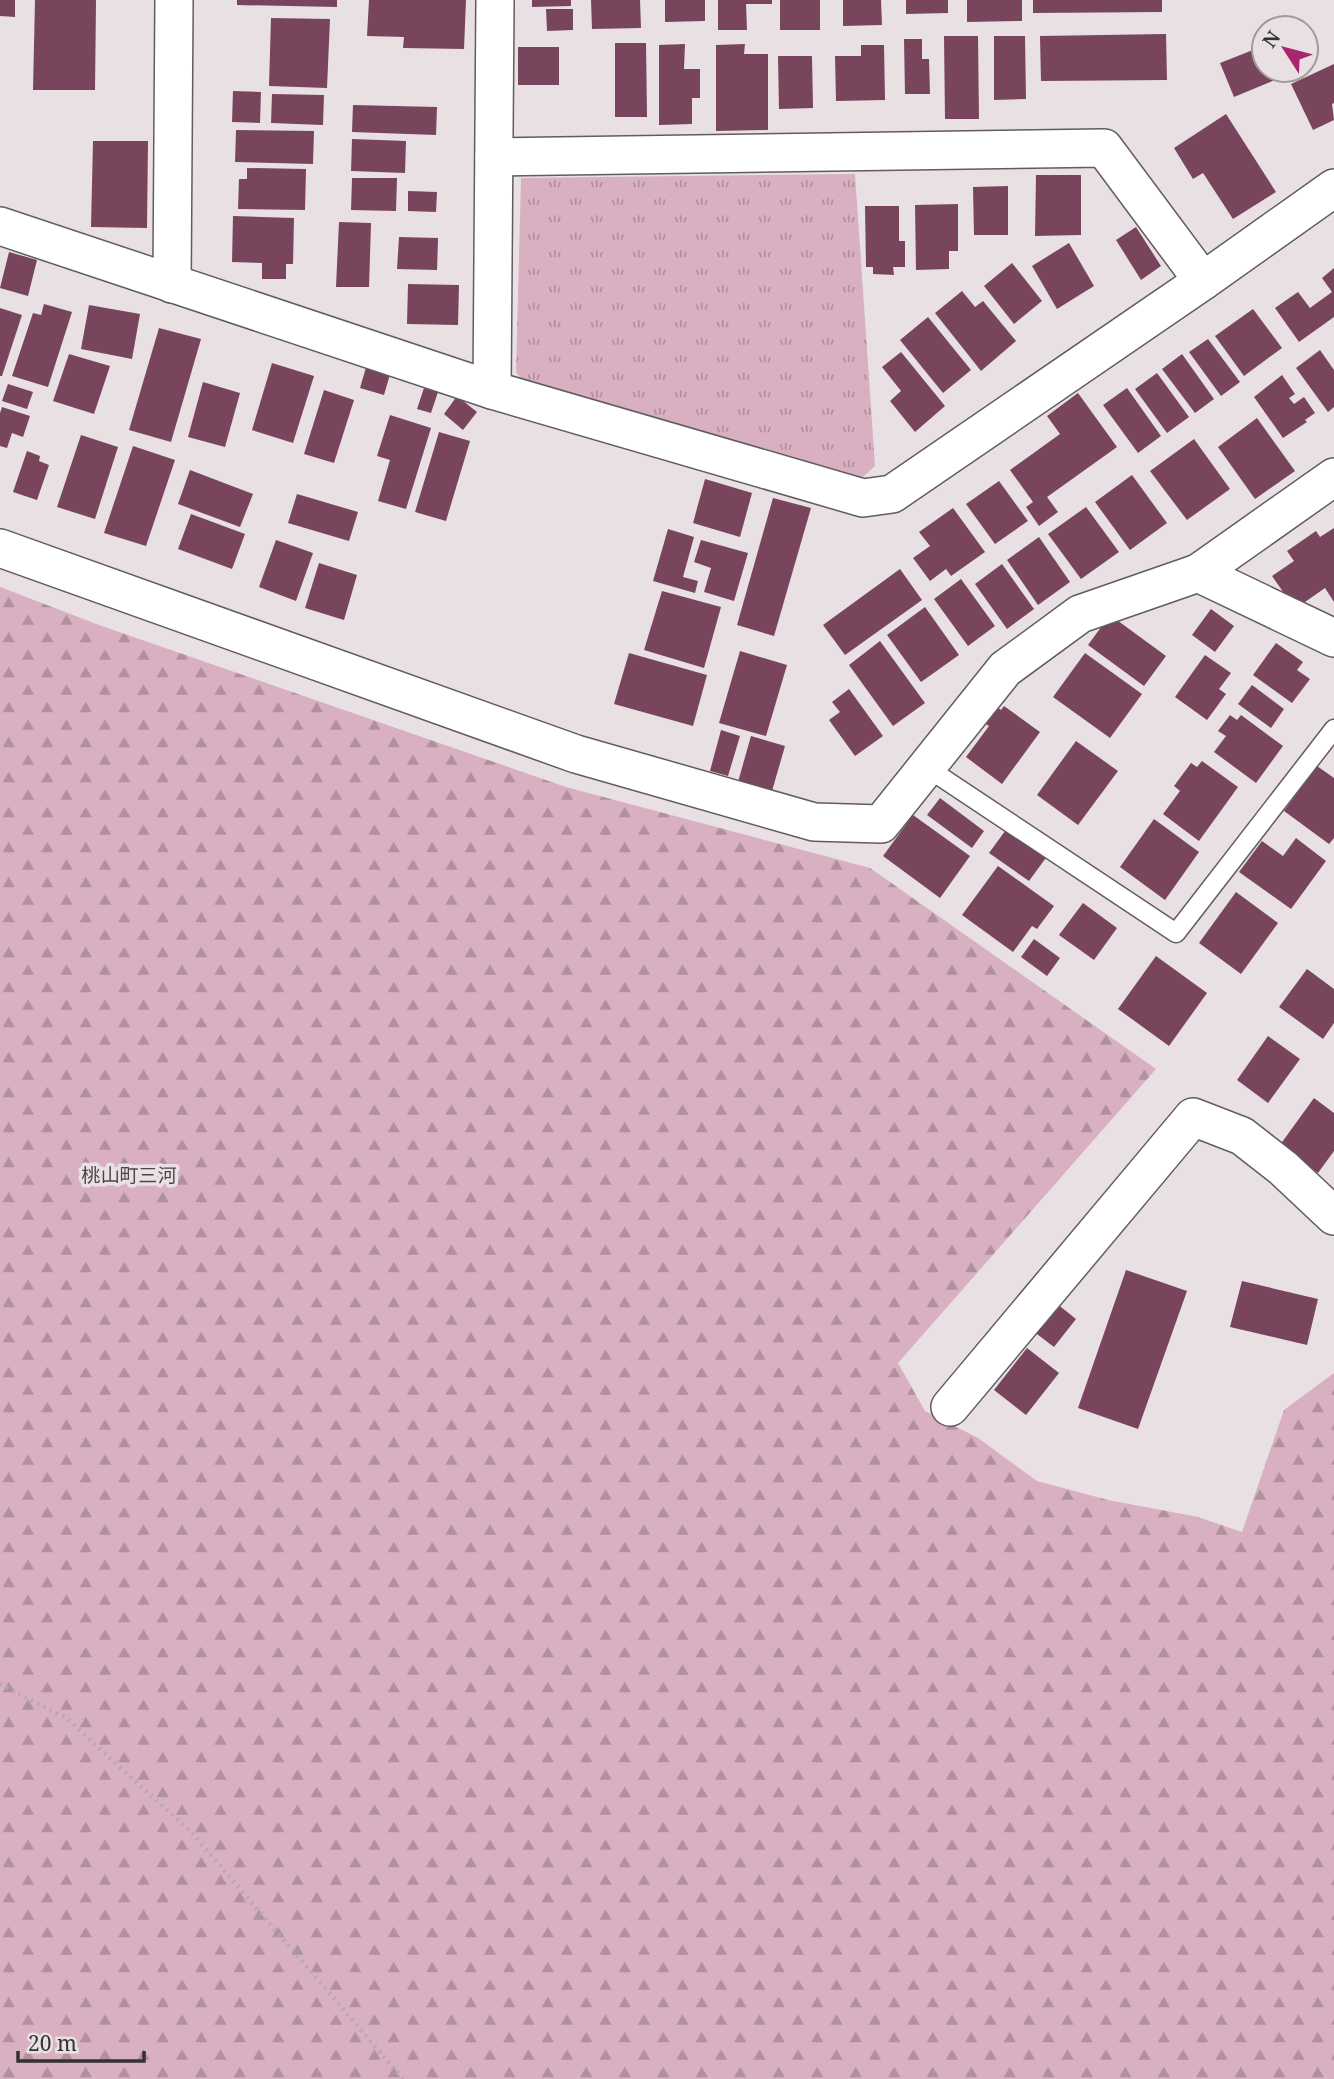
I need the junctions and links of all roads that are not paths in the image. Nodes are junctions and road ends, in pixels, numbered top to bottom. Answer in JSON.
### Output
{"nodes":[{"id":1,"x":174,"y":0,"type":"edge"},
{"id":2,"x":495,"y":0,"type":"edge"},
{"id":3,"x":495,"y":157,"type":"junction"},
{"id":4,"x":1334,"y":188,"type":"edge"},
{"id":5,"x":0,"y":226,"type":"edge"},
{"id":6,"x":1203,"y":281,"type":"junction"},
{"id":7,"x":172,"y":284,"type":"junction"},
{"id":8,"x":492,"y":390,"type":"junction"},
{"id":9,"x":1334,"y":477,"type":"edge"},
{"id":10,"x":0,"y":548,"type":"edge"},
{"id":11,"x":1198,"y":573,"type":"junction"},
{"id":12,"x":1334,"y":638,"type":"edge"},
{"id":13,"x":1334,"y":729,"type":"edge"},
{"id":14,"x":926,"y":767,"type":"junction"},
{"id":15,"x":1334,"y":1216,"type":"edge"},
{"id":16,"x":950,"y":1407,"type":"dead end"}],
"edges":[{"from":1,"to":7,"type":"street"},
{"from":2,"to":3,"type":"street"},
{"from":3,"to":6,"type":"street"},
{"from":3,"to":8,"type":"street"},
{"from":4,"to":6,"type":"street"},
{"from":5,"to":7,"type":"street"},
{"from":6,"to":8,"type":"street"},
{"from":7,"to":8,"type":"street"},
{"from":9,"to":11,"type":"street"},
{"from":10,"to":14,"type":"street"},
{"from":11,"to":12,"type":"street"},
{"from":11,"to":14,"type":"street"},
{"from":13,"to":14,"type":"lane"},
{"from":15,"to":16,"type":"street"}]}
